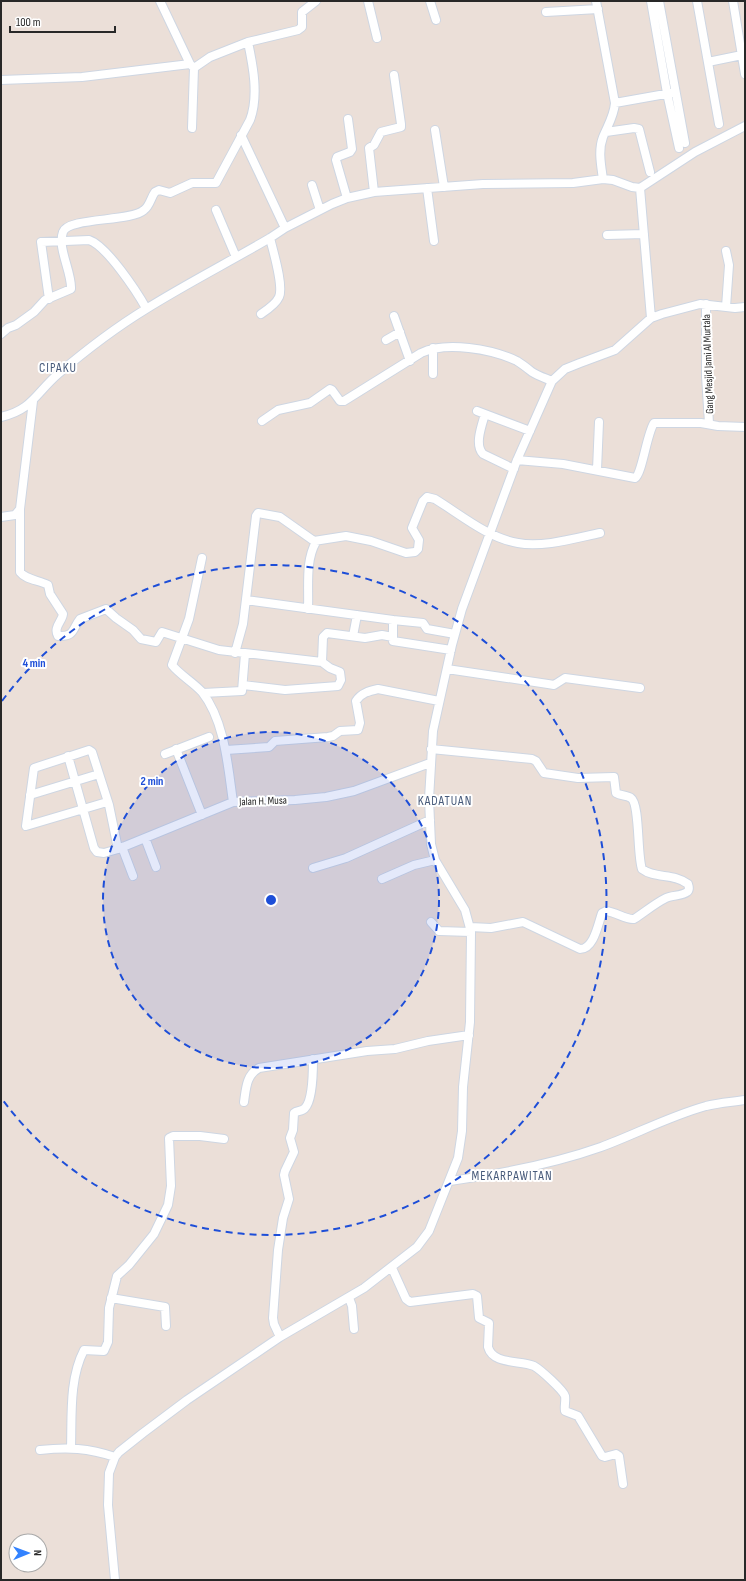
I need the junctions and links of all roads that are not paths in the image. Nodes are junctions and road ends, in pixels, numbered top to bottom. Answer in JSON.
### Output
{"nodes":[{"id":1,"x":160,"y":1,"type":"edge"},
{"id":2,"x":316,"y":1,"type":"edge"},
{"id":3,"x":368,"y":1,"type":"edge"},
{"id":4,"x":430,"y":1,"type":"edge"},
{"id":5,"x":651,"y":1,"type":"edge"},
{"id":6,"x":659,"y":1,"type":"edge"},
{"id":7,"x":697,"y":1,"type":"edge"},
{"id":8,"x":733,"y":1,"type":"edge"},
{"id":9,"x":597,"y":3,"type":"edge"},
{"id":10,"x":546,"y":12,"type":"dead end"},
{"id":11,"x":436,"y":20,"type":"dead end"},
{"id":12,"x":377,"y":38,"type":"dead end"},
{"id":13,"x":248,"y":42,"type":"junction"},
{"id":14,"x":743,"y":59,"type":"edge"},
{"id":15,"x":708,"y":62,"type":"junction"},
{"id":16,"x":192,"y":66,"type":"junction"},
{"id":17,"x":745,"y":74,"type":"edge"},
{"id":18,"x":394,"y":75,"type":"dead end"},
{"id":19,"x":1,"y":80,"type":"edge"},
{"id":20,"x":671,"y":93,"type":"junction"},
{"id":21,"x":615,"y":104,"type":"junction"},
{"id":22,"x":348,"y":119,"type":"dead end"},
{"id":23,"x":720,"y":124,"type":"dead end"},
{"id":24,"x":745,"y":126,"type":"edge"},
{"id":25,"x":192,"y":128,"type":"dead end"},
{"id":26,"x":435,"y":130,"type":"dead end"},
{"id":27,"x":606,"y":132,"type":"junction"},
{"id":28,"x":241,"y":135,"type":"junction"},
{"id":29,"x":682,"y":146,"type":"dead end"},
{"id":30,"x":650,"y":172,"type":"dead end"},
{"id":31,"x":603,"y":179,"type":"junction"},
{"id":32,"x":312,"y":185,"type":"dead end"},
{"id":33,"x":444,"y":186,"type":"junction"},
{"id":34,"x":428,"y":188,"type":"junction"},
{"id":35,"x":640,"y":188,"type":"junction"},
{"id":36,"x":374,"y":192,"type":"junction"},
{"id":37,"x":347,"y":198,"type":"junction"},
{"id":38,"x":216,"y":210,"type":"dead end"},
{"id":39,"x":320,"y":210,"type":"junction"},
{"id":40,"x":285,"y":228,"type":"junction"},
{"id":41,"x":644,"y":234,"type":"junction"},
{"id":42,"x":607,"y":235,"type":"dead end"},
{"id":43,"x":270,"y":238,"type":"junction"},
{"id":44,"x":434,"y":241,"type":"dead end"},
{"id":45,"x":62,"y":242,"type":"junction"},
{"id":46,"x":726,"y":251,"type":"dead end"},
{"id":47,"x":236,"y":257,"type":"junction"},
{"id":48,"x":48,"y":299,"type":"junction"},
{"id":49,"x":706,"y":304,"type":"junction"},
{"id":50,"x":726,"y":307,"type":"junction"},
{"id":51,"x":745,"y":307,"type":"edge"},
{"id":52,"x":146,"y":308,"type":"junction"},
{"id":53,"x":261,"y":314,"type":"dead end"},
{"id":54,"x":394,"y":316,"type":"dead end"},
{"id":55,"x":651,"y":318,"type":"junction"},
{"id":56,"x":400,"y":332,"type":"junction"},
{"id":57,"x":1,"y":334,"type":"edge"},
{"id":58,"x":386,"y":340,"type":"dead end"},
{"id":59,"x":433,"y":348,"type":"junction"},
{"id":60,"x":410,"y":361,"type":"junction"},
{"id":61,"x":433,"y":374,"type":"dead end"},
{"id":62,"x":552,"y":381,"type":"junction"},
{"id":63,"x":33,"y":401,"type":"junction"},
{"id":64,"x":1,"y":417,"type":"edge"},
{"id":65,"x":262,"y":421,"type":"dead end"},
{"id":66,"x":599,"y":422,"type":"dead end"},
{"id":67,"x":709,"y":423,"type":"junction"},
{"id":68,"x":745,"y":427,"type":"edge"},
{"id":69,"x":530,"y":431,"type":"junction"},
{"id":70,"x":517,"y":460,"type":"junction"},
{"id":71,"x":514,"y":469,"type":"junction"},
{"id":72,"x":597,"y":470,"type":"junction"},
{"id":73,"x":20,"y":509,"type":"junction"},
{"id":74,"x":1,"y":517,"type":"edge"},
{"id":75,"x":489,"y":533,"type":"junction"},
{"id":76,"x":600,"y":533,"type":"dead end"},
{"id":77,"x":316,"y":542,"type":"junction"},
{"id":78,"x":202,"y":558,"type":"dead end"},
{"id":79,"x":246,"y":600,"type":"junction"},
{"id":80,"x":308,"y":609,"type":"junction"},
{"id":81,"x":357,"y":616,"type":"junction"},
{"id":82,"x":393,"y":620,"type":"junction"},
{"id":83,"x":455,"y":634,"type":"junction"},
{"id":84,"x":353,"y":636,"type":"junction"},
{"id":85,"x":392,"y":637,"type":"junction"},
{"id":86,"x":183,"y":638,"type":"junction"},
{"id":87,"x":451,"y":650,"type":"junction"},
{"id":88,"x":234,"y":653,"type":"junction"},
{"id":89,"x":245,"y":654,"type":"junction"},
{"id":90,"x":322,"y":662,"type":"junction"},
{"id":91,"x":447,"y":669,"type":"junction"},
{"id":92,"x":243,"y":686,"type":"junction"},
{"id":93,"x":640,"y":688,"type":"dead end"},
{"id":94,"x":203,"y":694,"type":"junction"},
{"id":95,"x":439,"y":701,"type":"junction"},
{"id":96,"x":209,"y":737,"type":"dead end"},
{"id":97,"x":176,"y":749,"type":"junction"},
{"id":98,"x":431,"y":749,"type":"junction"},
{"id":99,"x":226,"y":750,"type":"junction"},
{"id":100,"x":165,"y":754,"type":"dead end"},
{"id":101,"x":68,"y":756,"type":"junction"},
{"id":102,"x":430,"y":763,"type":"junction"},
{"id":103,"x":99,"y":774,"type":"junction"},
{"id":104,"x":76,"y":781,"type":"junction"},
{"id":105,"x":30,"y":795,"type":"junction"},
{"id":106,"x":107,"y":802,"type":"junction"},
{"id":107,"x":233,"y":802,"type":"junction"},
{"id":108,"x":83,"y":809,"type":"junction"},
{"id":109,"x":202,"y":815,"type":"junction"},
{"id":110,"x":430,"y":820,"type":"junction"},
{"id":111,"x":145,"y":838,"type":"junction"},
{"id":112,"x":120,"y":848,"type":"junction"},
{"id":113,"x":435,"y":860,"type":"junction"},
{"id":114,"x":156,"y":867,"type":"dead end"},
{"id":115,"x":313,"y":868,"type":"dead end"},
{"id":116,"x":133,"y":876,"type":"dead end"},
{"id":117,"x":382,"y":879,"type":"dead end"},
{"id":118,"x":432,"y":922,"type":"dead end"},
{"id":119,"x":471,"y":930,"type":"junction"},
{"id":120,"x":469,"y":1035,"type":"junction"},
{"id":121,"x":313,"y":1059,"type":"junction"},
{"id":122,"x":745,"y":1100,"type":"edge"},
{"id":123,"x":244,"y":1102,"type":"dead end"},
{"id":124,"x":224,"y":1139,"type":"dead end"},
{"id":125,"x":450,"y":1181,"type":"junction"},
{"id":126,"x":392,"y":1268,"type":"junction"},
{"id":127,"x":111,"y":1298,"type":"junction"},
{"id":128,"x":349,"y":1298,"type":"junction"},
{"id":129,"x":166,"y":1326,"type":"dead end"},
{"id":130,"x":354,"y":1329,"type":"dead end"},
{"id":131,"x":280,"y":1337,"type":"junction"},
{"id":132,"x":71,"y":1448,"type":"junction"},
{"id":133,"x":40,"y":1450,"type":"dead end"},
{"id":134,"x":115,"y":1457,"type":"junction"},
{"id":135,"x":623,"y":1484,"type":"dead end"},
{"id":136,"x":114,"y":1580,"type":"edge"}],
"edges":[{"from":1,"to":16,"type":"street"},
{"from":2,"to":13,"type":"street"},
{"from":3,"to":12,"type":"street"},
{"from":4,"to":11,"type":"street"},
{"from":5,"to":20,"type":"street"},
{"from":6,"to":20,"type":"street"},
{"from":7,"to":15,"type":"street"},
{"from":8,"to":14,"type":"street"},
{"from":9,"to":10,"type":"street"},
{"from":9,"to":21,"type":"street"},
{"from":13,"to":16,"type":"street"},
{"from":13,"to":28,"type":"street"},
{"from":14,"to":15,"type":"street"},
{"from":14,"to":17,"type":"street"},
{"from":15,"to":23,"type":"street"},
{"from":16,"to":19,"type":"street"},
{"from":16,"to":25,"type":"street"},
{"from":18,"to":36,"type":"street"},
{"from":20,"to":21,"type":"street"},
{"from":20,"to":29,"type":"street"},
{"from":21,"to":27,"type":"street"},
{"from":22,"to":37,"type":"street"},
{"from":24,"to":35,"type":"street"},
{"from":26,"to":33,"type":"street"},
{"from":27,"to":30,"type":"street"},
{"from":27,"to":31,"type":"street"},
{"from":28,"to":40,"type":"street"},
{"from":28,"to":45,"type":"street"},
{"from":31,"to":33,"type":"street"},
{"from":31,"to":35,"type":"street"},
{"from":32,"to":39,"type":"street"},
{"from":33,"to":34,"type":"street"},
{"from":34,"to":36,"type":"street"},
{"from":34,"to":44,"type":"street"},
{"from":35,"to":41,"type":"street"},
{"from":36,"to":37,"type":"street"},
{"from":37,"to":39,"type":"street"},
{"from":38,"to":47,"type":"street"},
{"from":39,"to":40,"type":"street"},
{"from":40,"to":43,"type":"street"},
{"from":41,"to":42,"type":"street"},
{"from":41,"to":55,"type":"street"},
{"from":43,"to":47,"type":"street"},
{"from":43,"to":53,"type":"street"},
{"from":45,"to":48,"type":"street"},
{"from":45,"to":48,"type":"street"},
{"from":45,"to":52,"type":"street"},
{"from":46,"to":50,"type":"street"},
{"from":47,"to":52,"type":"street"},
{"from":48,"to":57,"type":"street"},
{"from":49,"to":50,"type":"street"},
{"from":49,"to":55,"type":"street"},
{"from":49,"to":67,"type":"street","name":"Gang Mesjid Jami Al Murtala"},
{"from":50,"to":51,"type":"street"},
{"from":52,"to":63,"type":"street"},
{"from":54,"to":56,"type":"street"},
{"from":55,"to":62,"type":"street"},
{"from":56,"to":58,"type":"street"},
{"from":56,"to":60,"type":"street"},
{"from":59,"to":60,"type":"street"},
{"from":59,"to":61,"type":"street"},
{"from":59,"to":62,"type":"street"},
{"from":60,"to":65,"type":"street"},
{"from":62,"to":69,"type":"street"},
{"from":63,"to":64,"type":"street"},
{"from":63,"to":73,"type":"street"},
{"from":66,"to":72,"type":"street"},
{"from":67,"to":68,"type":"street"},
{"from":67,"to":72,"type":"street"},
{"from":69,"to":70,"type":"street"},
{"from":69,"to":71,"type":"street"},
{"from":70,"to":71,"type":"street"},
{"from":70,"to":72,"type":"street"},
{"from":71,"to":75,"type":"street"},
{"from":73,"to":74,"type":"street"},
{"from":73,"to":86,"type":"street"},
{"from":75,"to":76,"type":"street"},
{"from":75,"to":77,"type":"street"},
{"from":75,"to":83,"type":"street"},
{"from":77,"to":79,"type":"street"},
{"from":77,"to":80,"type":"street"},
{"from":78,"to":86,"type":"street"},
{"from":79,"to":80,"type":"street"},
{"from":79,"to":88,"type":"street"},
{"from":80,"to":81,"type":"street"},
{"from":81,"to":82,"type":"street"},
{"from":81,"to":84,"type":"street"},
{"from":82,"to":83,"type":"street"},
{"from":82,"to":85,"type":"street"},
{"from":83,"to":87,"type":"street"},
{"from":84,"to":85,"type":"street"},
{"from":84,"to":90,"type":"street"},
{"from":85,"to":87,"type":"street"},
{"from":86,"to":88,"type":"street"},
{"from":86,"to":94,"type":"street"},
{"from":87,"to":91,"type":"street"},
{"from":88,"to":89,"type":"street"},
{"from":89,"to":90,"type":"street"},
{"from":89,"to":92,"type":"street"},
{"from":90,"to":92,"type":"street"},
{"from":91,"to":93,"type":"street"},
{"from":91,"to":95,"type":"street"},
{"from":92,"to":94,"type":"street"},
{"from":94,"to":99,"type":"street"},
{"from":95,"to":98,"type":"street"},
{"from":95,"to":99,"type":"street"},
{"from":96,"to":97,"type":"street"},
{"from":97,"to":100,"type":"street"},
{"from":97,"to":109,"type":"street"},
{"from":98,"to":102,"type":"street"},
{"from":98,"to":119,"type":"street"},
{"from":99,"to":107,"type":"street"},
{"from":101,"to":103,"type":"street"},
{"from":101,"to":104,"type":"street"},
{"from":101,"to":105,"type":"street"},
{"from":102,"to":107,"type":"street","name":"Jalan H. Musa"},
{"from":102,"to":110,"type":"street"},
{"from":103,"to":104,"type":"street"},
{"from":103,"to":106,"type":"street"},
{"from":104,"to":105,"type":"street"},
{"from":104,"to":108,"type":"street"},
{"from":105,"to":108,"type":"street"},
{"from":106,"to":108,"type":"street"},
{"from":106,"to":112,"type":"street"},
{"from":107,"to":109,"type":"street","name":"Jalan H. Musa"},
{"from":108,"to":112,"type":"street","name":"Jalan H. Musa"},
{"from":109,"to":111,"type":"street","name":"Jalan H. Musa"},
{"from":110,"to":113,"type":"street"},
{"from":110,"to":115,"type":"street"},
{"from":111,"to":112,"type":"street","name":"Jalan H. Musa"},
{"from":111,"to":114,"type":"street"},
{"from":112,"to":116,"type":"street"},
{"from":113,"to":117,"type":"street"},
{"from":113,"to":119,"type":"street"},
{"from":118,"to":119,"type":"street"},
{"from":119,"to":120,"type":"street"},
{"from":120,"to":121,"type":"street"},
{"from":120,"to":125,"type":"street"},
{"from":121,"to":123,"type":"street"},
{"from":121,"to":131,"type":"street"},
{"from":122,"to":125,"type":"street"},
{"from":124,"to":127,"type":"street"},
{"from":125,"to":126,"type":"street"},
{"from":126,"to":128,"type":"street"},
{"from":126,"to":135,"type":"street"},
{"from":127,"to":129,"type":"street"},
{"from":127,"to":132,"type":"street"},
{"from":128,"to":130,"type":"street"},
{"from":128,"to":131,"type":"street"},
{"from":131,"to":134,"type":"street"},
{"from":132,"to":133,"type":"street"},
{"from":132,"to":134,"type":"street"},
{"from":134,"to":136,"type":"street"}]}
